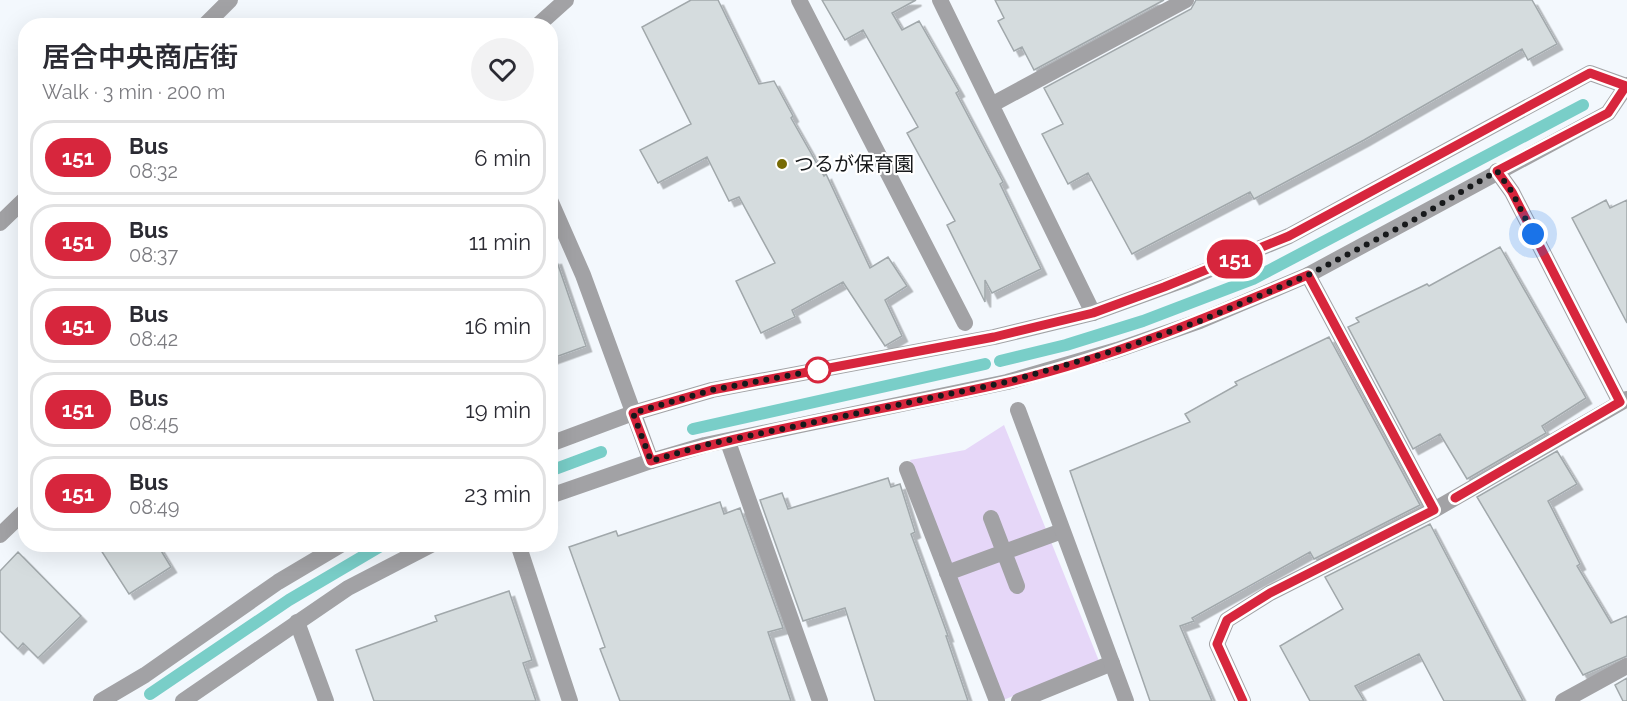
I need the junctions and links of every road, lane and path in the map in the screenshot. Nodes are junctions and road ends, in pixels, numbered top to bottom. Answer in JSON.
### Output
{"nodes":[{"id":1,"x":230,"y":0,"type":"edge"},
{"id":2,"x":566,"y":0,"type":"edge"},
{"id":3,"x":799,"y":0,"type":"edge"},
{"id":4,"x":940,"y":0,"type":"edge"},
{"id":5,"x":1186,"y":0,"type":"edge"},
{"id":6,"x":212,"y":18,"type":"edge"},
{"id":7,"x":546,"y":18,"type":"edge"},
{"id":8,"x":1626,"y":86,"type":"edge"},
{"id":9,"x":993,"y":104,"type":"junction"},
{"id":10,"x":1497,"y":171,"type":"junction"},
{"id":11,"x":18,"y":206,"type":"edge"},
{"id":12,"x":558,"y":218,"type":"edge"},
{"id":13,"x":0,"y":223,"type":"edge"},
{"id":14,"x":1308,"y":275,"type":"junction"},
{"id":15,"x":1093,"y":313,"type":"junction"},
{"id":16,"x":965,"y":323,"type":"dead end"},
{"id":17,"x":1623,"y":400,"type":"edge"},
{"id":18,"x":1018,"y":410,"type":"dead end"},
{"id":19,"x":633,"y":413,"type":"junction"},
{"id":20,"x":558,"y":441,"type":"edge"},
{"id":21,"x":728,"y":442,"type":"junction"},
{"id":22,"x":651,"y":461,"type":"junction"},
{"id":23,"x":907,"y":468,"type":"dead end"},
{"id":24,"x":558,"y":493,"type":"edge"},
{"id":25,"x":1434,"y":510,"type":"junction"},
{"id":26,"x":18,"y":518,"type":"edge"},
{"id":27,"x":990,"y":518,"type":"dead end"},
{"id":28,"x":1062,"y":531,"type":"junction"},
{"id":29,"x":0,"y":535,"type":"edge"},
{"id":30,"x":329,"y":552,"type":"edge"},
{"id":31,"x":418,"y":552,"type":"edge"},
{"id":32,"x":521,"y":552,"type":"edge"},
{"id":33,"x":1004,"y":552,"type":"junction"},
{"id":34,"x":947,"y":573,"type":"junction"},
{"id":35,"x":1017,"y":586,"type":"dead end"},
{"id":36,"x":297,"y":622,"type":"junction"},
{"id":37,"x":1112,"y":663,"type":"junction"},
{"id":38,"x":1627,"y":666,"type":"edge"},
{"id":39,"x":101,"y":701,"type":"edge"},
{"id":40,"x":183,"y":701,"type":"edge"},
{"id":41,"x":326,"y":701,"type":"edge"},
{"id":42,"x":570,"y":701,"type":"edge"},
{"id":43,"x":820,"y":701,"type":"edge"},
{"id":44,"x":997,"y":701,"type":"edge"},
{"id":45,"x":1018,"y":701,"type":"edge"},
{"id":46,"x":1126,"y":701,"type":"edge"},
{"id":47,"x":1243,"y":701,"type":"edge"},
{"id":48,"x":1563,"y":701,"type":"edge"}],
"edges":[{"from":1,"to":6,"type":"street"},
{"from":2,"to":7,"type":"street"},
{"from":3,"to":16,"type":"street"},
{"from":4,"to":9,"type":"street"},
{"from":5,"to":9,"type":"street"},
{"from":8,"to":10,"type":"street"},
{"from":8,"to":15,"type":"street"},
{"from":9,"to":15,"type":"street"},
{"from":10,"to":14,"type":"street"},
{"from":10,"to":17,"type":"street"},
{"from":11,"to":13,"type":"street"},
{"from":12,"to":19,"type":"street"},
{"from":14,"to":21,"type":"street"},
{"from":14,"to":25,"type":"street"},
{"from":15,"to":19,"type":"street"},
{"from":17,"to":25,"type":"street"},
{"from":18,"to":28,"type":"street"},
{"from":19,"to":20,"type":"street"},
{"from":19,"to":22,"type":"street"},
{"from":21,"to":22,"type":"street"},
{"from":21,"to":43,"type":"street"},
{"from":22,"to":24,"type":"street"},
{"from":23,"to":34,"type":"street"},
{"from":25,"to":47,"type":"street"},
{"from":26,"to":29,"type":"street"},
{"from":27,"to":33,"type":"street"},
{"from":28,"to":33,"type":"street"},
{"from":28,"to":37,"type":"street"},
{"from":30,"to":39,"type":"street"},
{"from":31,"to":36,"type":"street"},
{"from":32,"to":42,"type":"street"},
{"from":33,"to":34,"type":"street"},
{"from":33,"to":35,"type":"street"},
{"from":34,"to":44,"type":"street"},
{"from":36,"to":40,"type":"street"},
{"from":36,"to":41,"type":"street"},
{"from":37,"to":45,"type":"street"},
{"from":37,"to":46,"type":"street"},
{"from":38,"to":48,"type":"street"}]}
